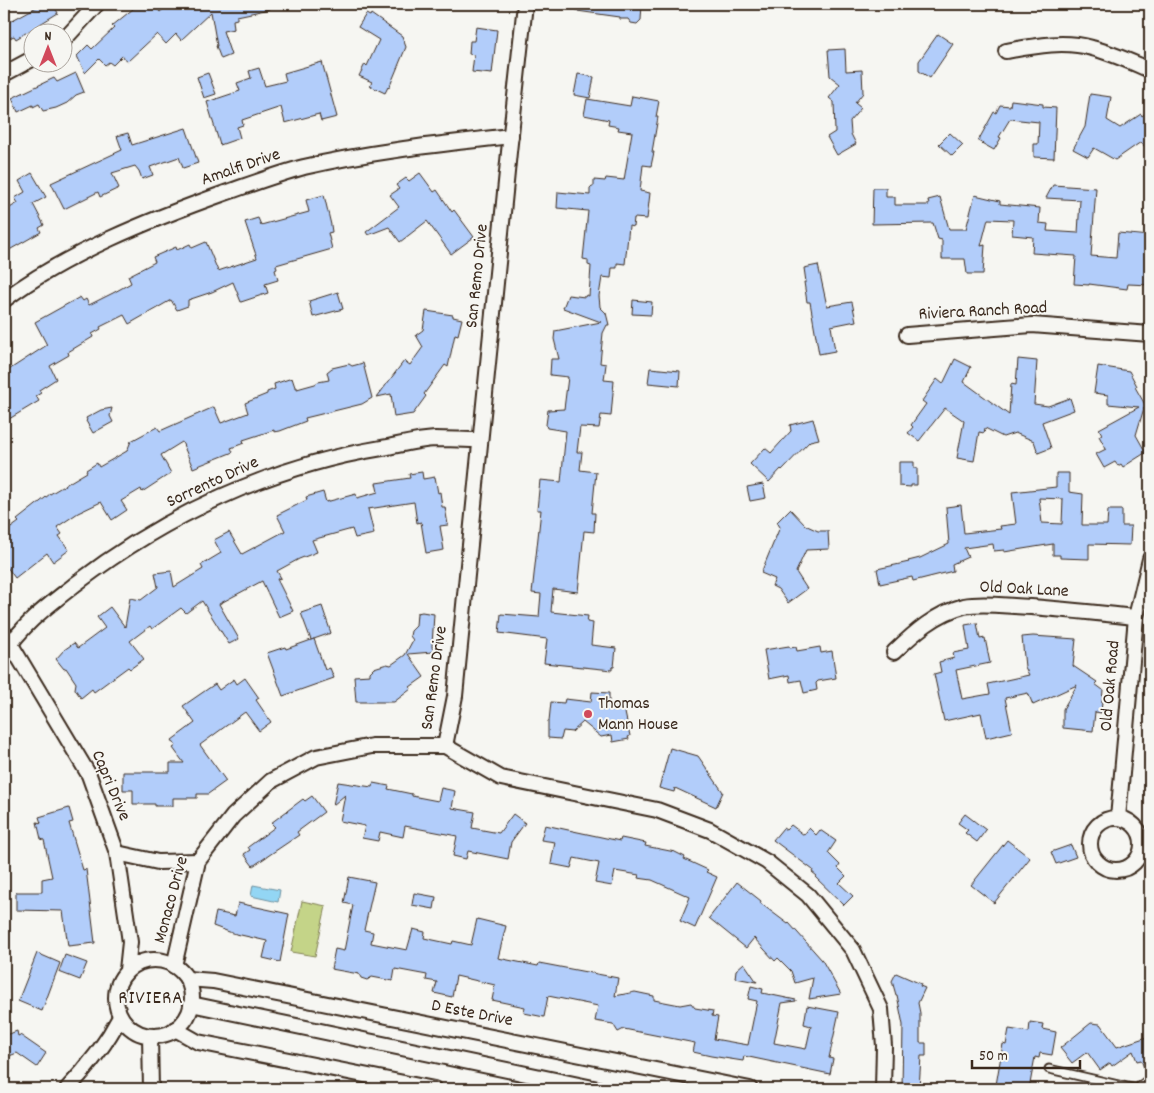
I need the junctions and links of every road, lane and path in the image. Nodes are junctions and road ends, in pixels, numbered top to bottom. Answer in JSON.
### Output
{"nodes":[{"id":1,"x":97,"y":4,"type":"edge"},
{"id":2,"x":526,"y":4,"type":"edge"},
{"id":3,"x":72,"y":31,"type":"edge"},
{"id":4,"x":1006,"y":51,"type":"dead end"},
{"id":5,"x":22,"y":64,"type":"edge"},
{"id":6,"x":1150,"y":70,"type":"edge"},
{"id":7,"x":4,"y":74,"type":"edge"},
{"id":8,"x":511,"y":136,"type":"junction"},
{"id":9,"x":4,"y":300,"type":"edge"},
{"id":10,"x":1150,"y":334,"type":"edge"},
{"id":11,"x":907,"y":335,"type":"dead end"},
{"id":12,"x":480,"y":440,"type":"junction"},
{"id":13,"x":1150,"y":559,"type":"edge"},
{"id":14,"x":1136,"y":617,"type":"junction"},
{"id":15,"x":6,"y":644,"type":"edge"},
{"id":16,"x":894,"y":652,"type":"dead end"},
{"id":17,"x":444,"y":746,"type":"junction"},
{"id":18,"x":1118,"y":818,"type":"dead end"},
{"id":19,"x":117,"y":853,"type":"junction"},
{"id":20,"x":198,"y":861,"type":"junction"},
{"id":21,"x":174,"y":966,"type":"junction"},
{"id":22,"x":127,"y":970,"type":"junction"},
{"id":23,"x":187,"y":979,"type":"junction"},
{"id":24,"x":191,"y":1004,"type":"junction"},
{"id":25,"x":120,"y":1017,"type":"junction"},
{"id":26,"x":175,"y":1030,"type":"junction"},
{"id":27,"x":150,"y":1036,"type":"junction"},
{"id":28,"x":1049,"y":1069,"type":"dead end"},
{"id":29,"x":1150,"y":1083,"type":"edge"},
{"id":30,"x":67,"y":1089,"type":"edge"},
{"id":31,"x":151,"y":1089,"type":"edge"},
{"id":32,"x":434,"y":1089,"type":"edge"},
{"id":33,"x":598,"y":1089,"type":"edge"},
{"id":34,"x":750,"y":1089,"type":"edge"},
{"id":35,"x":883,"y":1089,"type":"edge"},
{"id":36,"x":1136,"y":1089,"type":"edge"},
{"id":37,"x":1142,"y":1089,"type":"edge"}],
"edges":[{"from":1,"to":3,"type":"street"},
{"from":2,"to":8,"type":"street","name":"San Remo Drive"},
{"from":4,"to":6,"type":"street"},
{"from":5,"to":7,"type":"street"},
{"from":8,"to":9,"type":"street","name":"Amalfi Drive"},
{"from":8,"to":12,"type":"street","name":"San Remo Drive"},
{"from":10,"to":11,"type":"street","name":"Riviera Ranch Road"},
{"from":12,"to":15,"type":"street","name":"Sorrento Drive"},
{"from":12,"to":17,"type":"street","name":"San Remo Drive"},
{"from":13,"to":14,"type":"street","name":"Old Oak Road"},
{"from":14,"to":16,"type":"street","name":"Old Oak Lane"},
{"from":14,"to":18,"type":"street","name":"Old Oak Road"},
{"from":15,"to":19,"type":"street","name":"Capri Drive"},
{"from":17,"to":20,"type":"street","name":"Monaco Drive"},
{"from":17,"to":35,"type":"street","name":"San Remo Drive"},
{"from":19,"to":20,"type":"street"},
{"from":19,"to":22,"type":"street","name":"Capri Drive"},
{"from":20,"to":21,"type":"street","name":"Monaco Drive"},
{"from":21,"to":22,"type":"street"},
{"from":21,"to":23,"type":"street"},
{"from":22,"to":25,"type":"street"},
{"from":23,"to":24,"type":"street"},
{"from":23,"to":34,"type":"street","name":"D Este Drive"},
{"from":24,"to":26,"type":"street"},
{"from":24,"to":33,"type":"street"},
{"from":25,"to":27,"type":"street"},
{"from":25,"to":30,"type":"street"},
{"from":26,"to":27,"type":"street"},
{"from":26,"to":32,"type":"street"},
{"from":27,"to":31,"type":"street"},
{"from":28,"to":36,"type":"lane"},
{"from":29,"to":37,"type":"street"}]}
